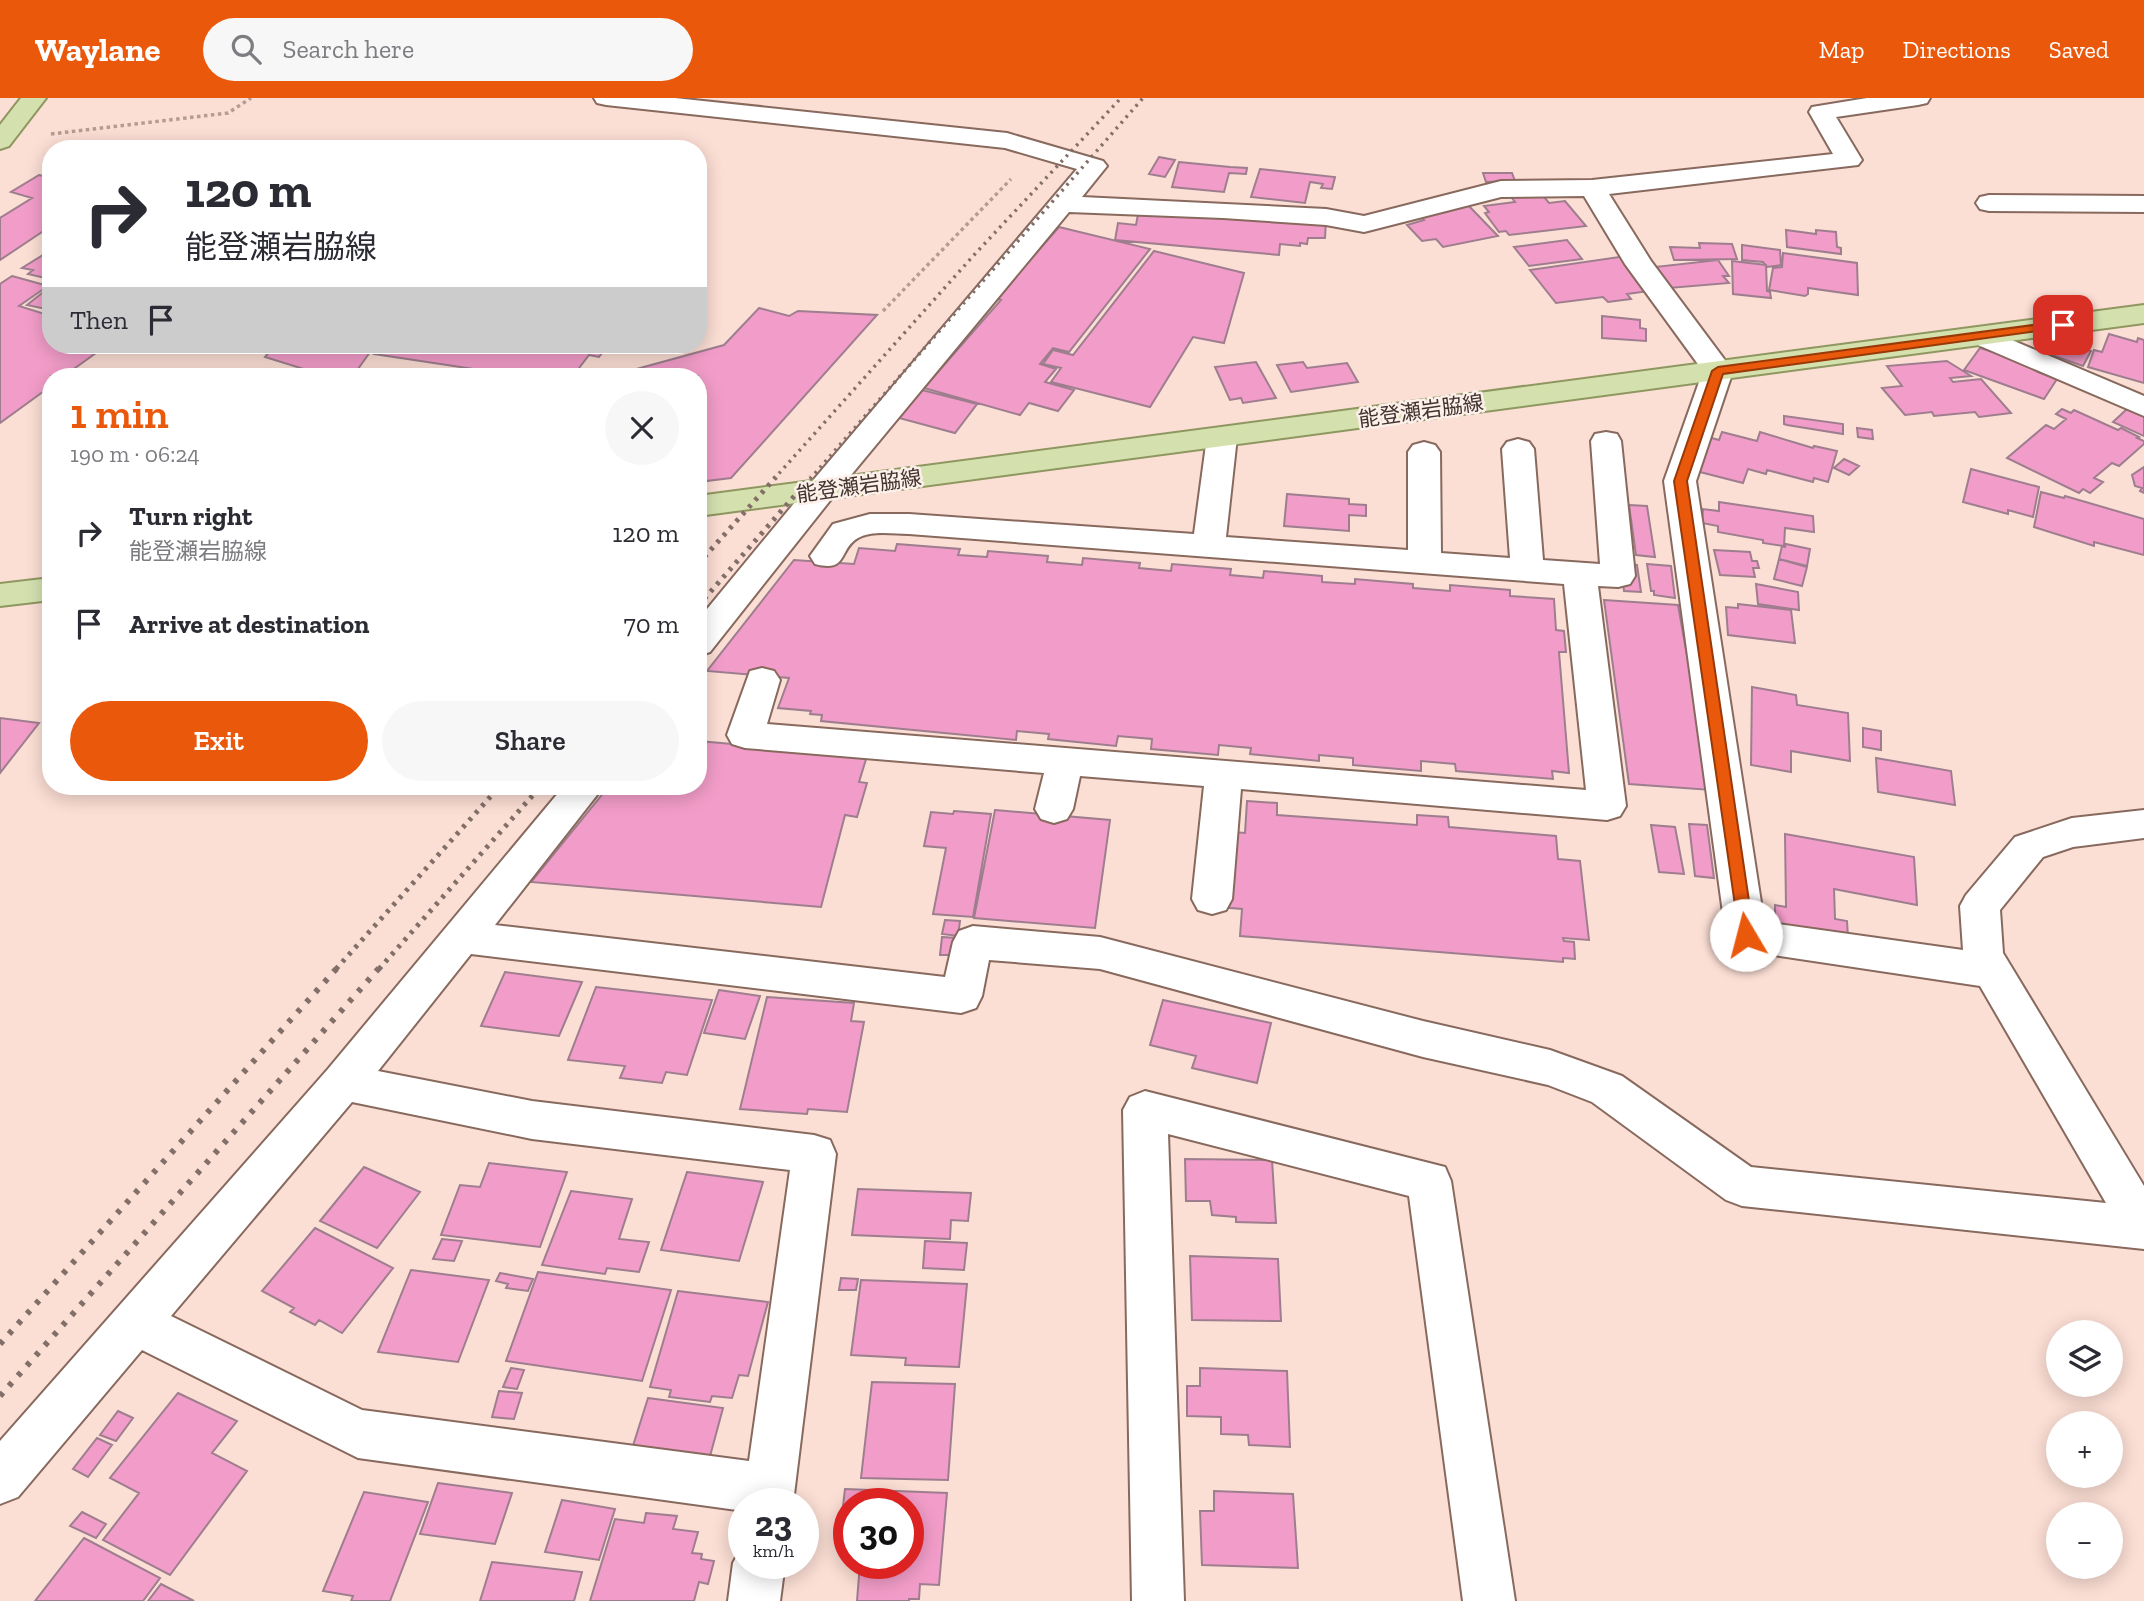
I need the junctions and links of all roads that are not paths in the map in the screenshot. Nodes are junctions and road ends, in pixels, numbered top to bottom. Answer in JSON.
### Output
{"nodes":[{"id":1,"x":34,"y":98,"type":"edge"},
{"id":2,"x":606,"y":98,"type":"edge"},
{"id":3,"x":1918,"y":98,"type":"edge"},
{"id":4,"x":1814,"y":105,"type":"edge"},
{"id":5,"x":1,"y":141,"type":"edge"},
{"id":6,"x":1592,"y":188,"type":"junction"},
{"id":7,"x":1989,"y":203,"type":"dead end"},
{"id":8,"x":1061,"y":204,"type":"junction"},
{"id":9,"x":2144,"y":204,"type":"edge"},
{"id":10,"x":2144,"y":314,"type":"edge"},
{"id":11,"x":1981,"y":336,"type":"junction"},
{"id":12,"x":1718,"y":371,"type":"junction"},
{"id":13,"x":2144,"y":407,"type":"edge"},
{"id":14,"x":1222,"y":437,"type":"junction"},
{"id":15,"x":1606,"y":441,"type":"dead end"},
{"id":16,"x":1518,"y":449,"type":"dead end"},
{"id":17,"x":1424,"y":452,"type":"dead end"},
{"id":18,"x":821,"y":491,"type":"junction"},
{"id":19,"x":707,"y":505,"type":"edge"},
{"id":20,"x":1209,"y":546,"type":"junction"},
{"id":21,"x":827,"y":555,"type":"dead end"},
{"id":22,"x":1425,"y":562,"type":"junction"},
{"id":23,"x":1527,"y":570,"type":"junction"},
{"id":24,"x":1580,"y":573,"type":"junction"},
{"id":25,"x":42,"y":590,"type":"edge"},
{"id":26,"x":0,"y":595,"type":"edge"},
{"id":27,"x":707,"y":633,"type":"edge"},
{"id":28,"x":762,"y":680,"type":"dead end"},
{"id":29,"x":1065,"y":761,"type":"junction"},
{"id":30,"x":1224,"y":774,"type":"junction"},
{"id":31,"x":578,"y":795,"type":"edge"},
{"id":32,"x":1054,"y":809,"type":"dead end"},
{"id":33,"x":2144,"y":824,"type":"edge"},
{"id":34,"x":1212,"y":899,"type":"dead end"},
{"id":35,"x":464,"y":937,"type":"junction"},
{"id":36,"x":1993,"y":971,"type":"junction"},
{"id":37,"x":342,"y":1082,"type":"junction"},
{"id":38,"x":2144,"y":1227,"type":"edge"},
{"id":39,"x":134,"y":1322,"type":"junction"},
{"id":40,"x":0,"y":1479,"type":"edge"},
{"id":41,"x":770,"y":1488,"type":"edge"},
{"id":42,"x":728,"y":1490,"type":"edge"},
{"id":43,"x":757,"y":1579,"type":"edge"},
{"id":44,"x":754,"y":1601,"type":"edge"},
{"id":45,"x":1158,"y":1601,"type":"edge"},
{"id":46,"x":1489,"y":1601,"type":"edge"}],
"edges":[{"from":1,"to":5,"type":"main road"},
{"from":2,"to":8,"type":"street"},
{"from":3,"to":4,"type":"street"},
{"from":4,"to":6,"type":"street"},
{"from":6,"to":8,"type":"street"},
{"from":6,"to":12,"type":"street"},
{"from":7,"to":9,"type":"street"},
{"from":8,"to":18,"type":"street"},
{"from":10,"to":11,"type":"main road","name":"能登瀬岩脇線"},
{"from":11,"to":12,"type":"main road","name":"能登瀬岩脇線"},
{"from":11,"to":13,"type":"street"},
{"from":12,"to":14,"type":"main road","name":"能登瀬岩脇線"},
{"from":12,"to":36,"type":"street"},
{"from":14,"to":18,"type":"main road","name":"能登瀬岩脇線"},
{"from":14,"to":20,"type":"street"},
{"from":15,"to":24,"type":"street"},
{"from":16,"to":23,"type":"street"},
{"from":17,"to":22,"type":"street"},
{"from":18,"to":19,"type":"main road","name":"能登瀬岩脇線"},
{"from":18,"to":27,"type":"street"},
{"from":20,"to":21,"type":"street"},
{"from":20,"to":22,"type":"street"},
{"from":22,"to":23,"type":"street"},
{"from":23,"to":24,"type":"street"},
{"from":24,"to":30,"type":"street"},
{"from":25,"to":26,"type":"main road"},
{"from":28,"to":29,"type":"street"},
{"from":29,"to":30,"type":"street"},
{"from":29,"to":32,"type":"street"},
{"from":30,"to":34,"type":"street"},
{"from":31,"to":35,"type":"street"},
{"from":33,"to":36,"type":"street"},
{"from":35,"to":37,"type":"street"},
{"from":35,"to":38,"type":"street"},
{"from":36,"to":38,"type":"street"},
{"from":37,"to":39,"type":"street"},
{"from":37,"to":41,"type":"street"},
{"from":39,"to":40,"type":"street"},
{"from":39,"to":42,"type":"street"},
{"from":43,"to":44,"type":"street"},
{"from":45,"to":46,"type":"street"}]}
